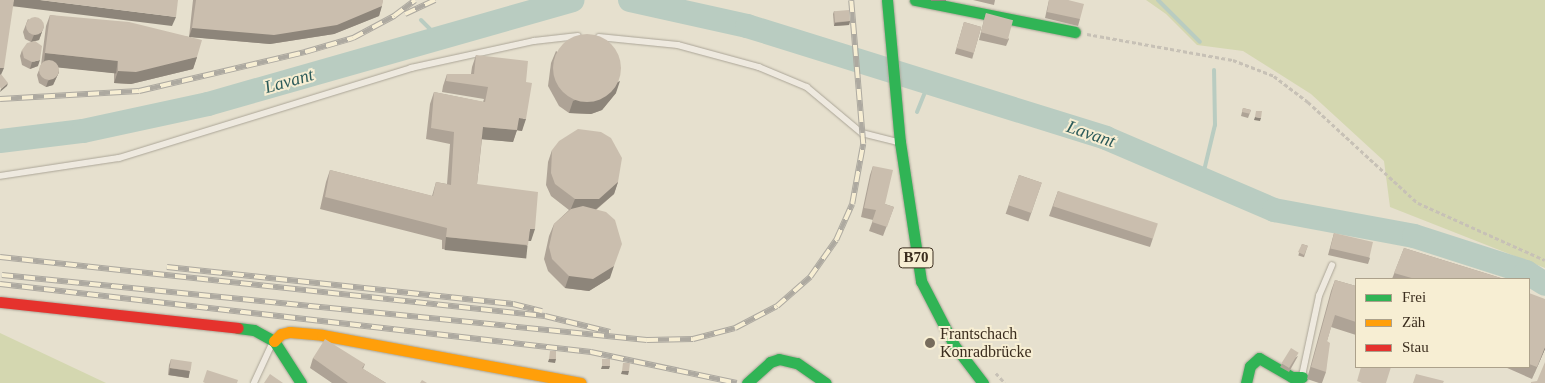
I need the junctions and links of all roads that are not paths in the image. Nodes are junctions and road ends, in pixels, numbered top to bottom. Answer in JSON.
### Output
{"nodes":[{"id":1,"x":886,"y":0,"type":"edge"},
{"id":2,"x":915,"y":0,"type":"edge"},
{"id":3,"x":1075,"y":32,"type":"road end"},
{"id":4,"x":582,"y":36,"type":"edge"},
{"id":5,"x":592,"y":37,"type":"edge"},
{"id":6,"x":900,"y":142,"type":"junction"},
{"id":7,"x":0,"y":176,"type":"edge"},
{"id":8,"x":1332,"y":266,"type":"dead end"},
{"id":9,"x":0,"y":302,"type":"edge"},
{"id":10,"x":274,"y":341,"type":"junction"},
{"id":11,"x":1303,"y":380,"type":"edge"},
{"id":12,"x":254,"y":383,"type":"edge"},
{"id":13,"x":301,"y":383,"type":"edge"},
{"id":14,"x":581,"y":383,"type":"edge"},
{"id":15,"x":747,"y":383,"type":"edge"},
{"id":16,"x":826,"y":383,"type":"edge"},
{"id":17,"x":982,"y":383,"type":"edge"},
{"id":18,"x":1246,"y":383,"type":"edge"}],
"edges":[{"from":1,"to":6,"type":"street","number":"B70"},
{"from":2,"to":3,"type":"street"},
{"from":4,"to":7,"type":"lane"},
{"from":5,"to":6,"type":"lane"},
{"from":6,"to":17,"type":"street","number":"B70"},
{"from":8,"to":11,"type":"lane"},
{"from":9,"to":10,"type":"street"},
{"from":10,"to":12,"type":"lane"},
{"from":10,"to":13,"type":"street"},
{"from":10,"to":14,"type":"street"},
{"from":11,"to":18,"type":"street"},
{"from":15,"to":16,"type":"street"}]}
